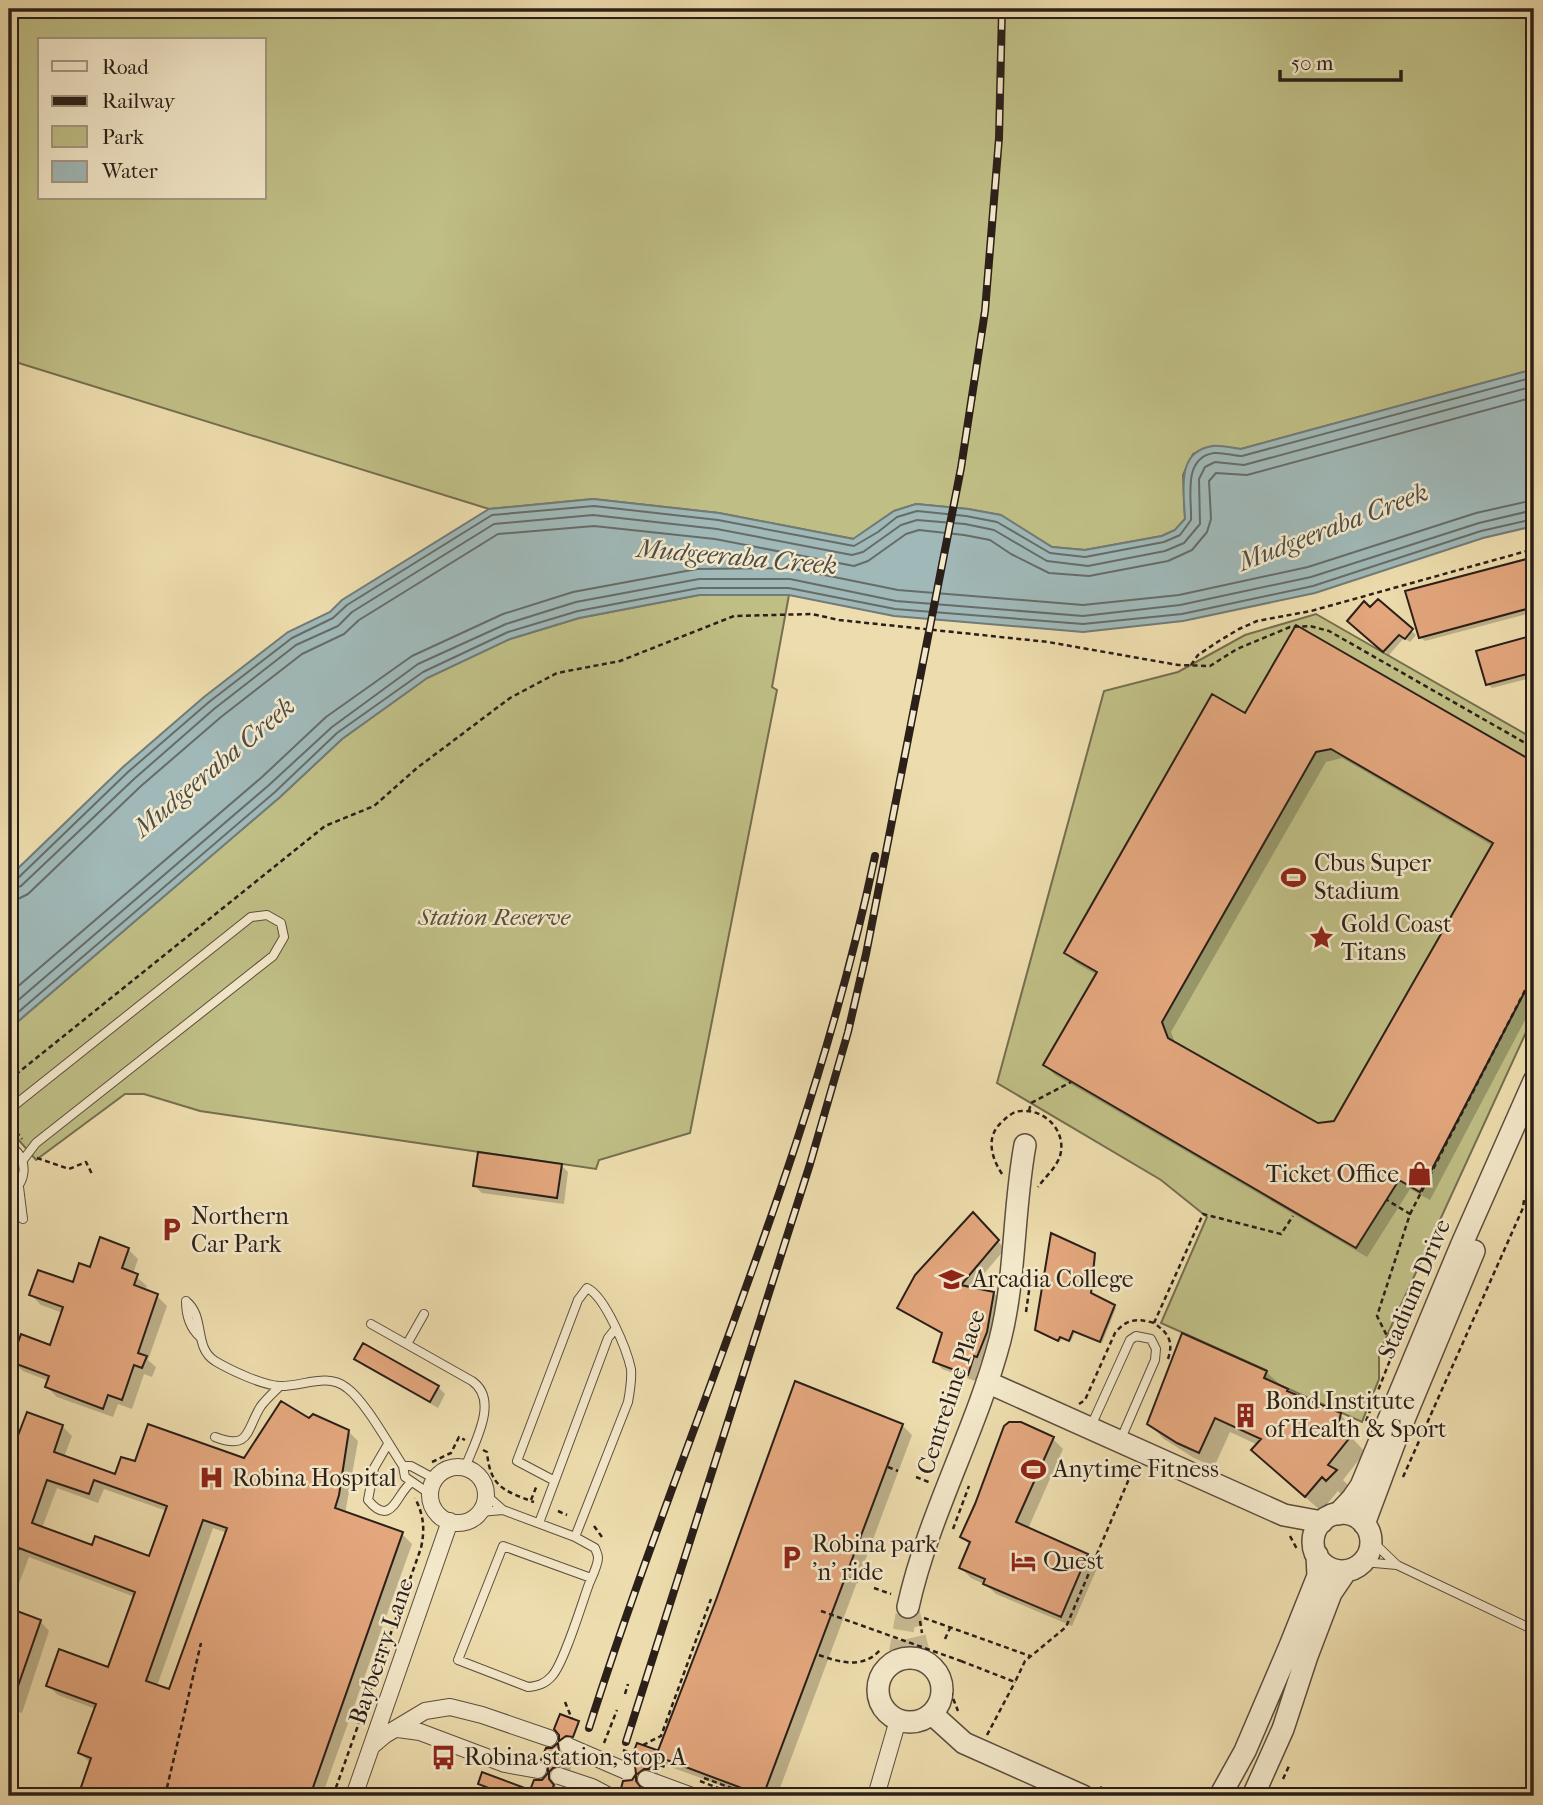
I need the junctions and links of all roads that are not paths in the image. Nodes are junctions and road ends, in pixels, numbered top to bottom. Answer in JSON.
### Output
{"nodes":[{"id":1,"x":1534,"y":1082,"type":"edge"},
{"id":2,"x":9,"y":1114,"type":"edge"},
{"id":3,"x":1534,"y":1115,"type":"edge"},
{"id":4,"x":9,"y":1145,"type":"edge"},
{"id":5,"x":1025,"y":1146,"type":"dead end"},
{"id":6,"x":23,"y":1160,"type":"junction"},
{"id":7,"x":19,"y":1187,"type":"junction"},
{"id":8,"x":9,"y":1195,"type":"edge"},
{"id":9,"x":9,"y":1208,"type":"edge"},
{"id":10,"x":424,"y":1314,"type":"dead end"},
{"id":11,"x":371,"y":1324,"type":"dead end"},
{"id":12,"x":616,"y":1328,"type":"junction"},
{"id":13,"x":200,"y":1337,"type":"dead end"},
{"id":14,"x":407,"y":1344,"type":"junction"},
{"id":15,"x":987,"y":1382,"type":"junction"},
{"id":16,"x":280,"y":1386,"type":"junction"},
{"id":17,"x":1090,"y":1429,"type":"junction"},
{"id":18,"x":215,"y":1437,"type":"dead end"},
{"id":19,"x":1119,"y":1442,"type":"junction"},
{"id":20,"x":388,"y":1444,"type":"junction"},
{"id":21,"x":403,"y":1465,"type":"junction"},
{"id":22,"x":464,"y":1468,"type":"junction"},
{"id":23,"x":553,"y":1480,"type":"junction"},
{"id":24,"x":424,"y":1483,"type":"junction"},
{"id":25,"x":486,"y":1495,"type":"junction"},
{"id":26,"x":503,"y":1510,"type":"junction"},
{"id":27,"x":480,"y":1512,"type":"junction"},
{"id":28,"x":1330,"y":1518,"type":"junction"},
{"id":29,"x":450,"y":1521,"type":"junction"},
{"id":30,"x":539,"y":1523,"type":"junction"},
{"id":31,"x":1285,"y":1524,"type":"junction"},
{"id":32,"x":1368,"y":1532,"type":"junction"},
{"id":33,"x":575,"y":1537,"type":"junction"},
{"id":34,"x":1310,"y":1550,"type":"junction"},
{"id":35,"x":1397,"y":1566,"type":"junction"},
{"id":36,"x":1354,"y":1567,"type":"junction"},
{"id":37,"x":591,"y":1578,"type":"junction"},
{"id":38,"x":912,"y":1607,"type":"tunnel mouth"},
{"id":39,"x":1534,"y":1630,"type":"edge"},
{"id":40,"x":937,"y":1705,"type":"junction"},
{"id":41,"x":898,"y":1720,"type":"junction"},
{"id":42,"x":398,"y":1730,"type":"junction"},
{"id":43,"x":549,"y":1738,"type":"dead end"},
{"id":44,"x":372,"y":1746,"type":"junction"},
{"id":45,"x":568,"y":1746,"type":"dead end"},
{"id":46,"x":538,"y":1770,"type":"dead end"},
{"id":47,"x":626,"y":1771,"type":"dead end"},
{"id":48,"x":559,"y":1776,"type":"dead end"},
{"id":49,"x":646,"y":1779,"type":"dead end"},
{"id":50,"x":354,"y":1796,"type":"edge"},
{"id":51,"x":609,"y":1796,"type":"edge"},
{"id":52,"x":692,"y":1796,"type":"edge"},
{"id":53,"x":876,"y":1796,"type":"edge"},
{"id":54,"x":1083,"y":1796,"type":"edge"},
{"id":55,"x":1220,"y":1796,"type":"edge"},
{"id":56,"x":1253,"y":1796,"type":"edge"}],
"edges":[{"from":1,"to":28,"type":"street","name":"Stadium Drive"},
{"from":2,"to":6,"type":"lane"},
{"from":3,"to":32,"type":"street","name":"Stadium Drive"},
{"from":4,"to":6,"type":"lane"},
{"from":5,"to":15,"type":"street","name":"Centreline Place"},
{"from":6,"to":7,"type":"lane"},
{"from":7,"to":8,"type":"lane"},
{"from":7,"to":9,"type":"lane"},
{"from":10,"to":14,"type":"lane"},
{"from":11,"to":14,"type":"lane"},
{"from":12,"to":23,"type":"lane"},
{"from":12,"to":23,"type":"lane"},
{"from":12,"to":33,"type":"lane"},
{"from":13,"to":16,"type":"lane"},
{"from":14,"to":22,"type":"lane"},
{"from":15,"to":17,"type":"street"},
{"from":15,"to":38,"type":"street","name":"Centreline Place"},
{"from":16,"to":18,"type":"lane"},
{"from":16,"to":20,"type":"lane"},
{"from":17,"to":19,"type":"street"},
{"from":17,"to":19,"type":"lane"},
{"from":19,"to":31,"type":"street"},
{"from":20,"to":21,"type":"lane"},
{"from":20,"to":24,"type":"lane"},
{"from":21,"to":24,"type":"lane"},
{"from":21,"to":24,"type":"lane"},
{"from":22,"to":24,"type":"street"},
{"from":22,"to":25,"type":"street"},
{"from":23,"to":30,"type":"lane"},
{"from":24,"to":29,"type":"street"},
{"from":25,"to":26,"type":"lane"},
{"from":25,"to":27,"type":"street"},
{"from":26,"to":27,"type":"lane"},
{"from":26,"to":30,"type":"lane"},
{"from":27,"to":29,"type":"street"},
{"from":28,"to":31,"type":"street"},
{"from":28,"to":32,"type":"street"},
{"from":28,"to":34,"type":"street"},
{"from":29,"to":44,"type":"street","name":"Bayberry Lane"},
{"from":30,"to":33,"type":"lane"},
{"from":31,"to":34,"type":"street"},
{"from":32,"to":35,"type":"lane"},
{"from":32,"to":36,"type":"street"},
{"from":33,"to":37,"type":"lane"},
{"from":34,"to":36,"type":"street"},
{"from":34,"to":55,"type":"street"},
{"from":35,"to":36,"type":"lane"},
{"from":35,"to":39,"type":"lane"},
{"from":36,"to":56,"type":"street"},
{"from":37,"to":37,"type":"lane"},
{"from":40,"to":41,"type":"street"},
{"from":40,"to":41,"type":"street"},
{"from":40,"to":54,"type":"street"},
{"from":41,"to":53,"type":"street"},
{"from":42,"to":43,"type":"street"},
{"from":42,"to":44,"type":"street"},
{"from":42,"to":46,"type":"street"},
{"from":44,"to":50,"type":"street","name":"Bayberry Lane"},
{"from":45,"to":47,"type":"street","bridge":true},
{"from":48,"to":51,"type":"street","bridge":true},
{"from":49,"to":52,"type":"street"}]}
